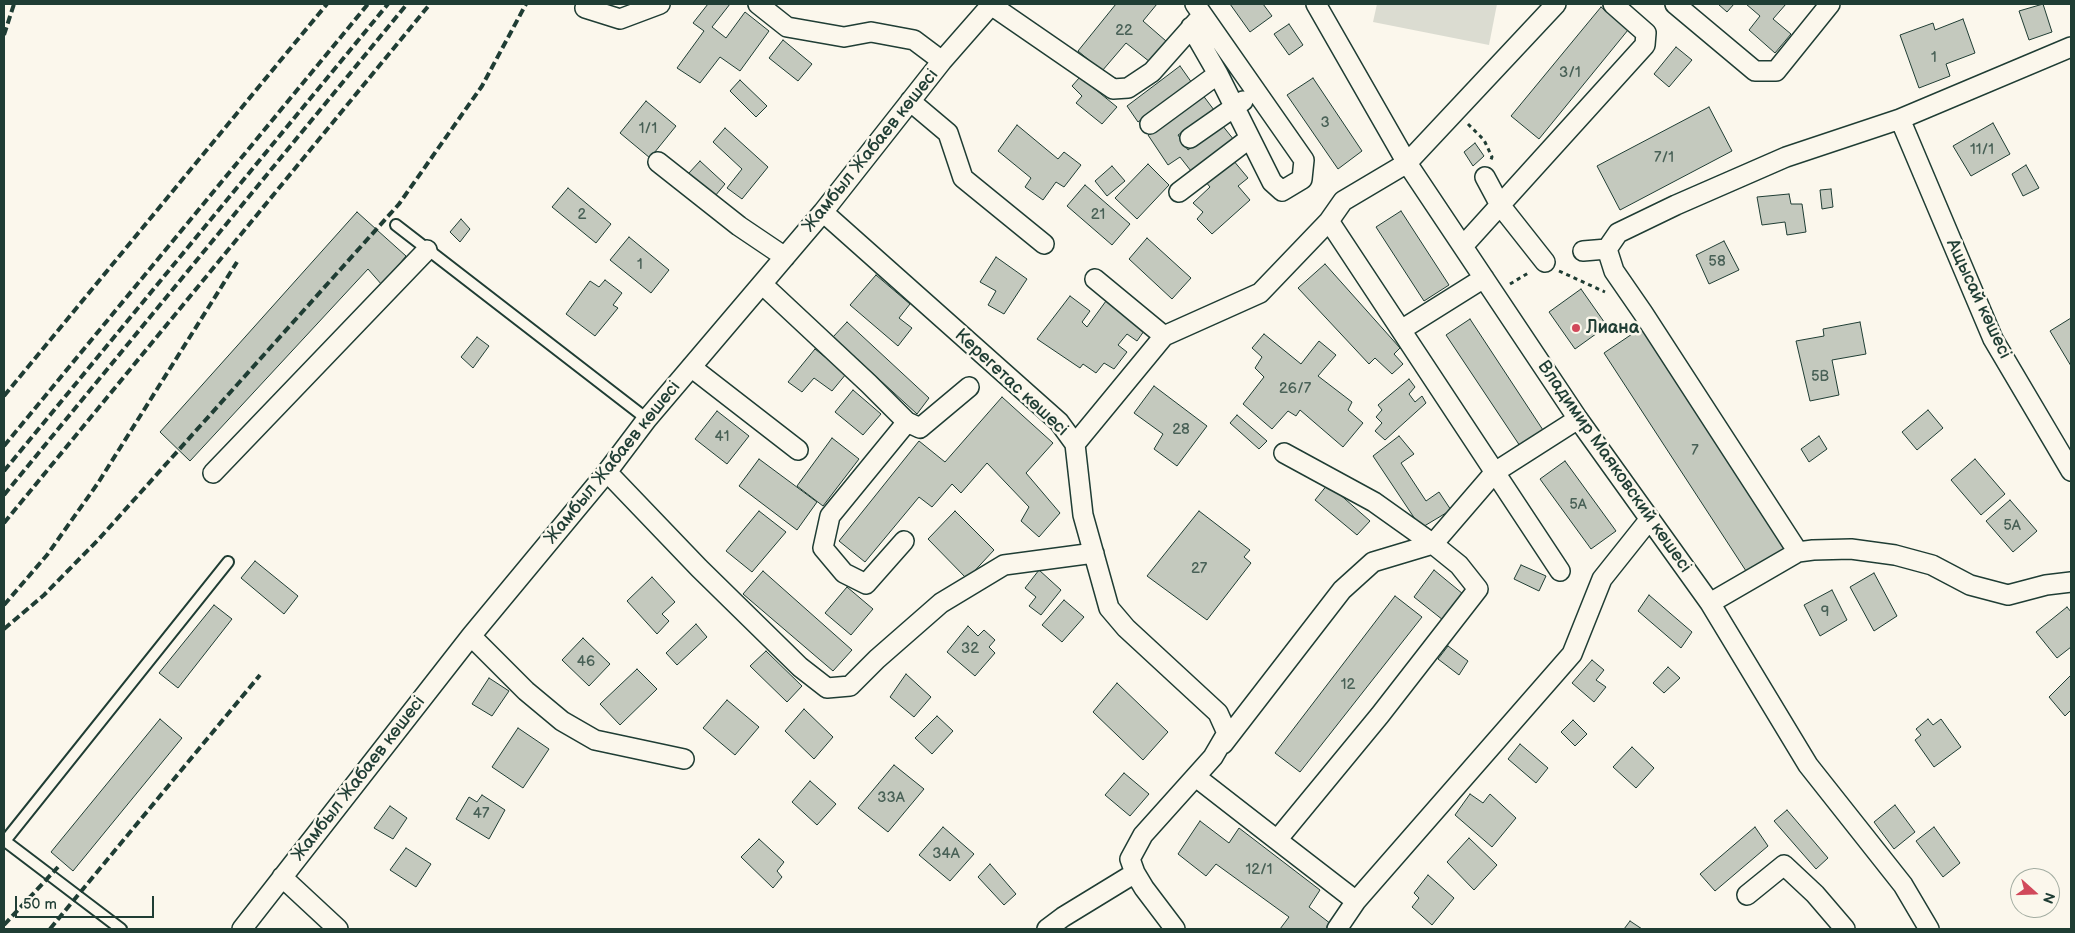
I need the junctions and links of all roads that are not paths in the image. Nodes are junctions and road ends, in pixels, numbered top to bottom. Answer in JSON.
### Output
{"nodes":[{"id":1,"x":660,"y":4,"type":"edge"},
{"id":2,"x":758,"y":4,"type":"edge"},
{"id":3,"x":1316,"y":4,"type":"edge"},
{"id":4,"x":1556,"y":4,"type":"edge"},
{"id":5,"x":1613,"y":4,"type":"edge"},
{"id":6,"x":1674,"y":4,"type":"edge"},
{"id":7,"x":1830,"y":4,"type":"edge"},
{"id":8,"x":992,"y":5,"type":"edge"},
{"id":9,"x":585,"y":8,"type":"dead end"},
{"id":10,"x":1196,"y":15,"type":"edge"},
{"id":11,"x":2071,"y":48,"type":"edge"},
{"id":12,"x":942,"y":61,"type":"junction"},
{"id":13,"x":1218,"y":74,"type":"junction"},
{"id":14,"x":1257,"y":92,"type":"junction"},
{"id":15,"x":910,"y":101,"type":"junction"},
{"id":16,"x":1234,"y":107,"type":"junction"},
{"id":17,"x":1900,"y":119,"type":"junction"},
{"id":18,"x":1150,"y":124,"type":"dead end"},
{"id":19,"x":1190,"y":138,"type":"dead end"},
{"id":20,"x":1250,"y":138,"type":"junction"},
{"id":21,"x":658,"y":162,"type":"dead end"},
{"id":22,"x":1407,"y":163,"type":"junction"},
{"id":23,"x":1485,"y":177,"type":"road end"},
{"id":24,"x":1179,"y":192,"type":"dead end"},
{"id":25,"x":1500,"y":205,"type":"junction"},
{"id":26,"x":823,"y":212,"type":"junction"},
{"id":27,"x":1329,"y":221,"type":"junction"},
{"id":28,"x":396,"y":225,"type":"dead end"},
{"id":29,"x":1044,"y":244,"type":"dead end"},
{"id":30,"x":1463,"y":246,"type":"junction"},
{"id":31,"x":1607,"y":249,"type":"junction"},
{"id":32,"x":427,"y":250,"type":"junction"},
{"id":33,"x":1583,"y":251,"type":"dead end"},
{"id":34,"x":785,"y":257,"type":"junction"},
{"id":35,"x":1546,"y":262,"type":"road end"},
{"id":36,"x":1484,"y":278,"type":"junction"},
{"id":37,"x":1095,"y":279,"type":"dead end"},
{"id":38,"x":762,"y":284,"type":"junction"},
{"id":39,"x":1401,"y":330,"type":"junction"},
{"id":40,"x":1164,"y":336,"type":"junction"},
{"id":41,"x":691,"y":367,"type":"junction"},
{"id":42,"x":968,"y":387,"type":"dead end"},
{"id":43,"x":647,"y":419,"type":"junction"},
{"id":44,"x":1578,"y":419,"type":"junction"},
{"id":45,"x":907,"y":422,"type":"junction"},
{"id":46,"x":1075,"y":444,"type":"junction"},
{"id":47,"x":798,"y":450,"type":"dead end"},
{"id":48,"x":1284,"y":453,"type":"dead end"},
{"id":49,"x":607,"y":472,"type":"junction"},
{"id":50,"x":1495,"y":472,"type":"junction"},
{"id":51,"x":2071,"y":472,"type":"edge"},
{"id":52,"x":214,"y":473,"type":"dead end"},
{"id":53,"x":1649,"y":520,"type":"junction"},
{"id":54,"x":904,"y":541,"type":"dead end"},
{"id":55,"x":1433,"y":544,"type":"junction"},
{"id":56,"x":1798,"y":552,"type":"junction"},
{"id":57,"x":1094,"y":553,"type":"junction"},
{"id":58,"x":228,"y":562,"type":"dead end"},
{"id":59,"x":1560,"y":570,"type":"dead end"},
{"id":60,"x":2071,"y":582,"type":"edge"},
{"id":61,"x":1710,"y":603,"type":"junction"},
{"id":62,"x":470,"y":636,"type":"junction"},
{"id":63,"x":1213,"y":756,"type":"junction"},
{"id":64,"x":684,"y":760,"type":"dead end"},
{"id":65,"x":1196,"y":777,"type":"junction"},
{"id":66,"x":1277,"y":840,"type":"junction"},
{"id":67,"x":1135,"y":872,"type":"junction"},
{"id":68,"x":282,"y":877,"type":"junction"},
{"id":69,"x":1746,"y":895,"type":"dead end"},
{"id":70,"x":1356,"y":901,"type":"junction"},
{"id":71,"x":121,"y":929,"type":"edge"},
{"id":72,"x":242,"y":929,"type":"edge"},
{"id":73,"x":338,"y":929,"type":"edge"},
{"id":74,"x":1047,"y":929,"type":"edge"},
{"id":75,"x":1175,"y":929,"type":"edge"},
{"id":76,"x":1337,"y":929,"type":"edge"},
{"id":77,"x":1845,"y":929,"type":"edge"},
{"id":78,"x":1929,"y":929,"type":"edge"}],
"edges":[{"from":1,"to":9,"type":"street"},
{"from":2,"to":12,"type":"street"},
{"from":3,"to":22,"type":"street","name":"Владимир Маяковский көшесі"},
{"from":4,"to":22,"type":"street"},
{"from":5,"to":25,"type":"street"},
{"from":6,"to":7,"type":"street"},
{"from":8,"to":10,"type":"street"},
{"from":8,"to":12,"type":"street","name":"Жамбыл Жабаев көшесі"},
{"from":10,"to":13,"type":"street"},
{"from":10,"to":14,"type":"street"},
{"from":11,"to":17,"type":"street"},
{"from":12,"to":15,"type":"street","name":"Жамбыл Жабаев көшесі"},
{"from":13,"to":16,"type":"street"},
{"from":13,"to":18,"type":"street"},
{"from":14,"to":16,"type":"street"},
{"from":14,"to":20,"type":"street"},
{"from":15,"to":26,"type":"street","name":"Жамбыл Жабаев көшесі"},
{"from":15,"to":29,"type":"street"},
{"from":16,"to":19,"type":"street"},
{"from":16,"to":20,"type":"street"},
{"from":17,"to":31,"type":"street"},
{"from":17,"to":51,"type":"street","name":"Ащысай көшесі"},
{"from":20,"to":24,"type":"street"},
{"from":21,"to":34,"type":"street"},
{"from":22,"to":27,"type":"street"},
{"from":22,"to":30,"type":"street","name":"Владимир Маяковский көшесі"},
{"from":23,"to":25,"type":"street"},
{"from":25,"to":30,"type":"street"},
{"from":25,"to":35,"type":"street"},
{"from":26,"to":34,"type":"street","name":"Жамбыл Жабаев көшесі"},
{"from":26,"to":46,"type":"street","name":"Керегетас көшесі"},
{"from":27,"to":39,"type":"street"},
{"from":27,"to":40,"type":"street"},
{"from":28,"to":32,"type":"lane"},
{"from":30,"to":36,"type":"street","name":"Владимир Маяковский көшесі"},
{"from":31,"to":33,"type":"street"},
{"from":31,"to":56,"type":"street"},
{"from":32,"to":43,"type":"lane"},
{"from":32,"to":52,"type":"street"},
{"from":34,"to":38,"type":"street","name":"Жамбыл Жабаев көшесі"},
{"from":36,"to":39,"type":"street"},
{"from":36,"to":44,"type":"street","name":"Владимир Маяковский көшесі"},
{"from":37,"to":40,"type":"street"},
{"from":38,"to":41,"type":"street","name":"Жамбыл Жабаев көшесі"},
{"from":38,"to":45,"type":"street"},
{"from":39,"to":50,"type":"street"},
{"from":40,"to":46,"type":"street"},
{"from":41,"to":43,"type":"street","name":"Жамбыл Жабаев көшесі"},
{"from":41,"to":47,"type":"street"},
{"from":42,"to":45,"type":"street"},
{"from":43,"to":49,"type":"street","name":"Жамбыл Жабаев көшесі"},
{"from":44,"to":50,"type":"street"},
{"from":44,"to":53,"type":"street","name":"Владимир Маяковский көшесі"},
{"from":45,"to":54,"type":"street"},
{"from":46,"to":57,"type":"street","name":"Керегетас көшесі"},
{"from":48,"to":55,"type":"street"},
{"from":49,"to":57,"type":"street"},
{"from":49,"to":62,"type":"street","name":"Жамбыл Жабаев көшесі"},
{"from":50,"to":55,"type":"street"},
{"from":50,"to":59,"type":"street"},
{"from":53,"to":61,"type":"street","name":"Владимир Маяковский көшесі"},
{"from":53,"to":70,"type":"street"},
{"from":55,"to":63,"type":"street"},
{"from":55,"to":66,"type":"street"},
{"from":56,"to":60,"type":"street"},
{"from":56,"to":61,"type":"street"},
{"from":57,"to":63,"type":"street","name":"Керегетас көшесі"},
{"from":58,"to":71,"type":"lane"},
{"from":61,"to":78,"type":"street","name":"Владимир Маяковский көшесі"},
{"from":62,"to":64,"type":"street"},
{"from":62,"to":68,"type":"street","name":"Жамбыл Жабаев көшесі"},
{"from":63,"to":65,"type":"street","name":"Керегетас көшесі"},
{"from":65,"to":66,"type":"street"},
{"from":65,"to":67,"type":"street","name":"Керегетас көшесі"},
{"from":66,"to":70,"type":"street"},
{"from":67,"to":74,"type":"street"},
{"from":67,"to":75,"type":"street"},
{"from":68,"to":72,"type":"street","name":"Жамбыл Жабаев көшесі"},
{"from":68,"to":73,"type":"street"},
{"from":69,"to":77,"type":"street"},
{"from":70,"to":76,"type":"street"}]}
